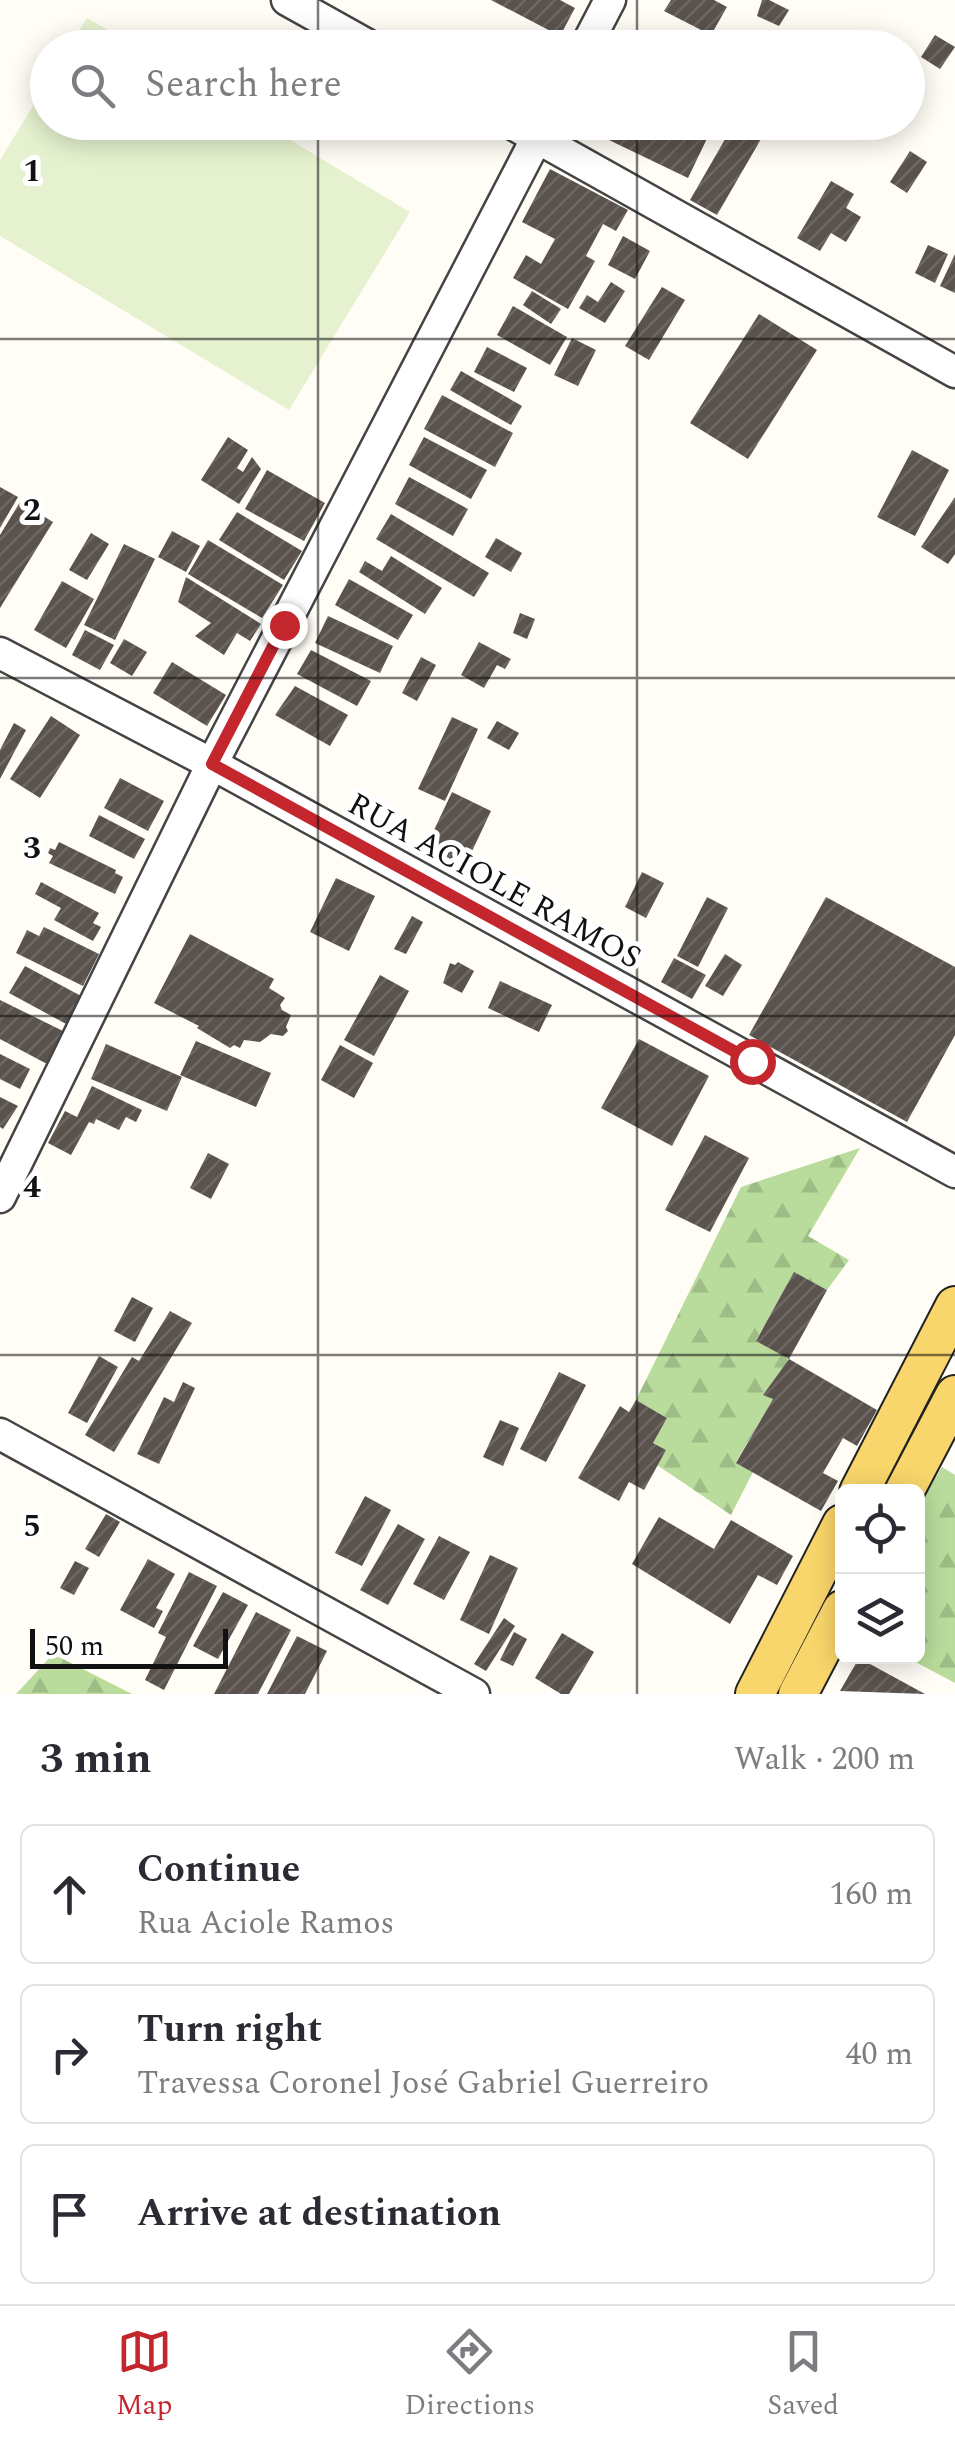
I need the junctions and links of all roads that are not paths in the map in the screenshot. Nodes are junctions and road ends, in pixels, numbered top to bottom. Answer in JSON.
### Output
{"nodes":[{"id":1,"x":287,"y":0,"type":"edge"},
{"id":2,"x":610,"y":0,"type":"edge"},
{"id":3,"x":341,"y":30,"type":"edge"},
{"id":4,"x":594,"y":30,"type":"edge"},
{"id":5,"x":536,"y":140,"type":"edge"},
{"id":6,"x":558,"y":140,"type":"edge"},
{"id":7,"x":955,"y":372,"type":"edge"},
{"id":8,"x":0,"y":653,"type":"edge"},
{"id":9,"x":212,"y":764,"type":"junction"},
{"id":10,"x":955,"y":1172,"type":"edge"},
{"id":11,"x":0,"y":1197,"type":"edge"},
{"id":12,"x":955,"y":1306,"type":"edge"},
{"id":13,"x":955,"y":1394,"type":"edge"},
{"id":14,"x":0,"y":1434,"type":"edge"},
{"id":15,"x":864,"y":1484,"type":"edge"},
{"id":16,"x":908,"y":1484,"type":"edge"},
{"id":17,"x":835,"y":1538,"type":"edge"},
{"id":18,"x":835,"y":1623,"type":"edge"},
{"id":19,"x":474,"y":1694,"type":"edge"},
{"id":20,"x":755,"y":1694,"type":"edge"},
{"id":21,"x":798,"y":1694,"type":"edge"}],
"edges":[{"from":1,"to":3,"type":"street"},
{"from":2,"to":4,"type":"street"},
{"from":5,"to":9,"type":"street"},
{"from":6,"to":7,"type":"street"},
{"from":8,"to":9,"type":"street","name":"RUA ACIOLE RAMOS"},
{"from":9,"to":10,"type":"street","name":"RUA ACIOLE RAMOS"},
{"from":9,"to":11,"type":"street"},
{"from":12,"to":15,"type":"main road"},
{"from":13,"to":16,"type":"main road"},
{"from":14,"to":19,"type":"street"},
{"from":17,"to":20,"type":"main road"},
{"from":18,"to":21,"type":"main road"}]}
